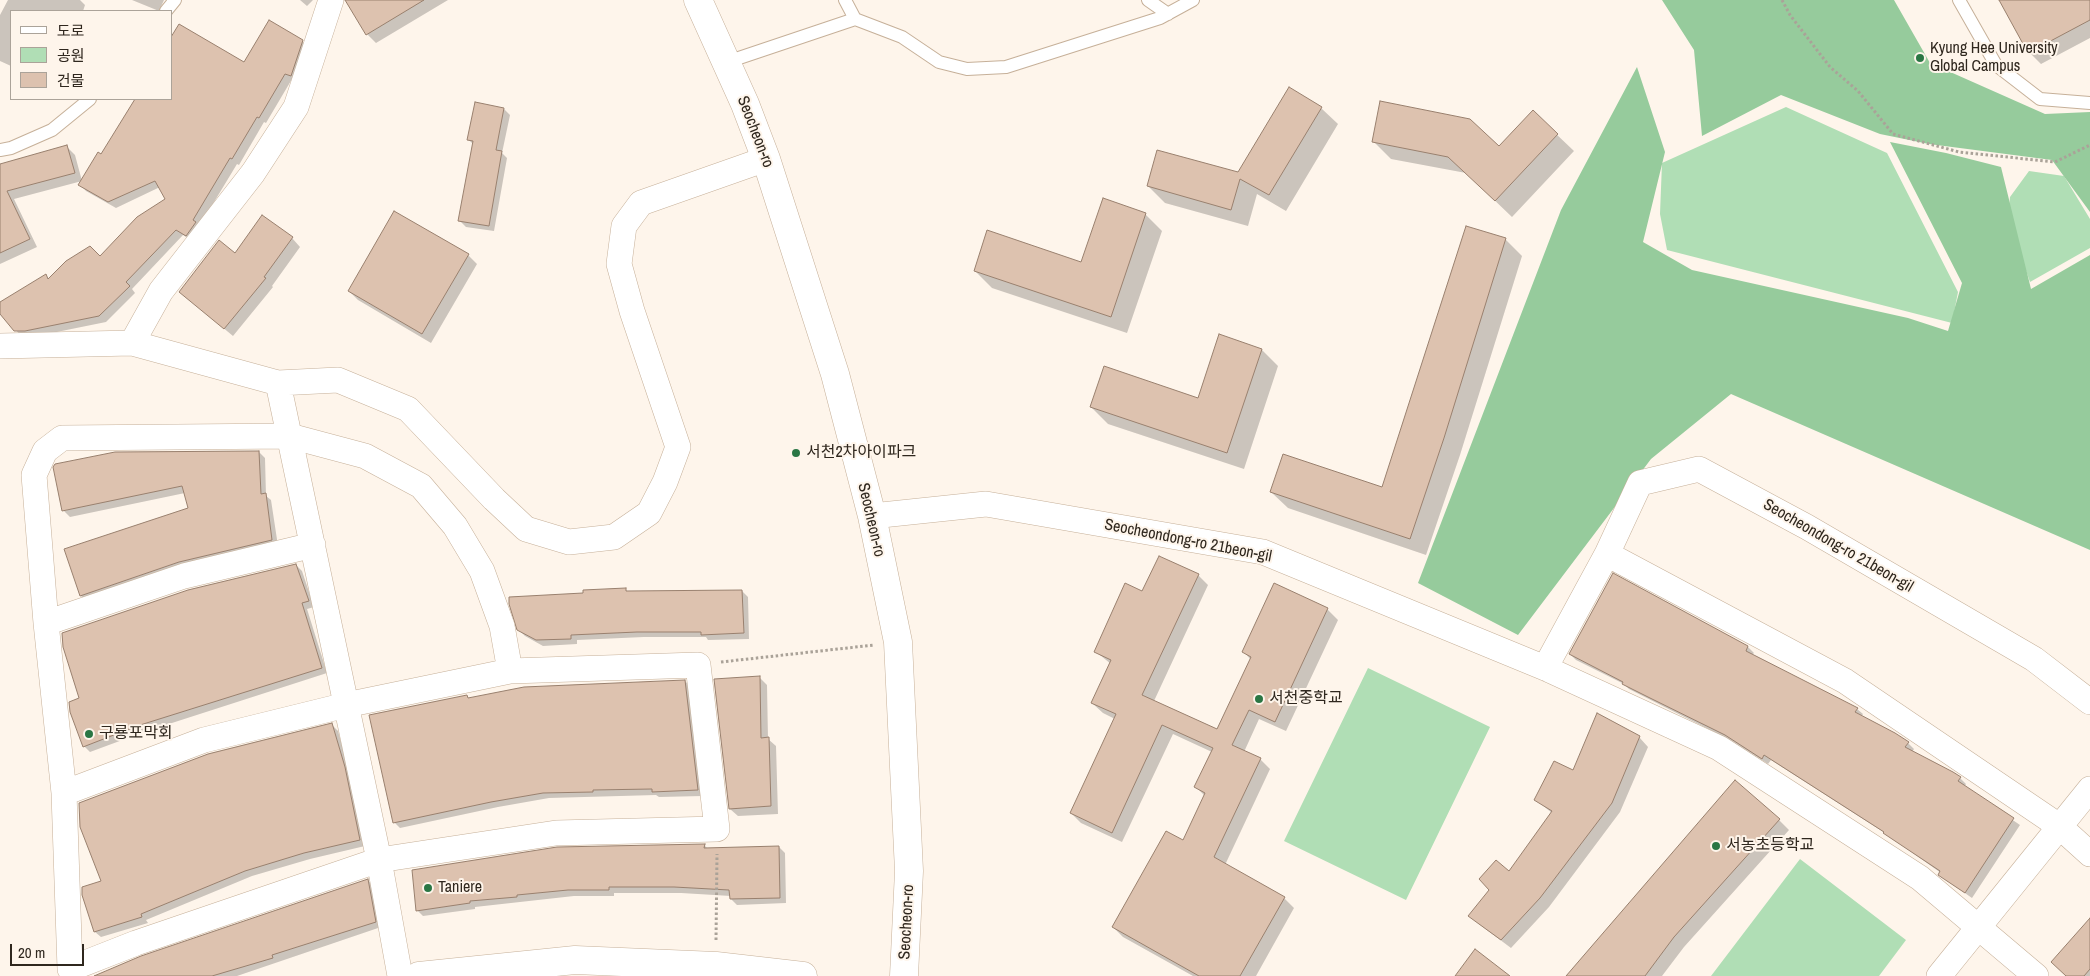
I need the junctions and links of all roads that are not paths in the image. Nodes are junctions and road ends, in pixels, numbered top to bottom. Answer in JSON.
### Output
{"nodes":[{"id":1,"x":175,"y":0,"type":"edge"},
{"id":2,"x":331,"y":0,"type":"edge"},
{"id":3,"x":845,"y":0,"type":"edge"},
{"id":4,"x":1148,"y":0,"type":"edge"},
{"id":5,"x":1193,"y":0,"type":"edge"},
{"id":6,"x":1959,"y":0,"type":"edge"},
{"id":7,"x":167,"y":10,"type":"edge"},
{"id":8,"x":703,"y":11,"type":"edge"},
{"id":9,"x":1168,"y":14,"type":"junction"},
{"id":10,"x":854,"y":19,"type":"junction"},
{"id":11,"x":727,"y":62,"type":"junction"},
{"id":12,"x":89,"y":100,"type":"edge"},
{"id":13,"x":2090,"y":103,"type":"edge"},
{"id":14,"x":0,"y":150,"type":"edge"},
{"id":15,"x":766,"y":159,"type":"junction"},
{"id":16,"x":132,"y":343,"type":"junction"},
{"id":17,"x":0,"y":346,"type":"edge"},
{"id":18,"x":278,"y":383,"type":"junction"},
{"id":19,"x":290,"y":436,"type":"junction"},
{"id":20,"x":872,"y":516,"type":"junction"},
{"id":21,"x":313,"y":545,"type":"junction"},
{"id":22,"x":1608,"y":554,"type":"junction"},
{"id":23,"x":46,"y":623,"type":"junction"},
{"id":24,"x":1545,"y":668,"type":"junction"},
{"id":25,"x":510,"y":671,"type":"junction"},
{"id":26,"x":2090,"y":702,"type":"edge"},
{"id":27,"x":346,"y":705,"type":"junction"},
{"id":28,"x":2090,"y":789,"type":"edge"},
{"id":29,"x":64,"y":792,"type":"junction"},
{"id":30,"x":2059,"y":826,"type":"junction"},
{"id":31,"x":2090,"y":854,"type":"edge"},
{"id":32,"x":379,"y":860,"type":"junction"},
{"id":33,"x":1979,"y":928,"type":"junction"},
{"id":34,"x":70,"y":973,"type":"edge"},
{"id":35,"x":400,"y":976,"type":"edge"},
{"id":36,"x":419,"y":976,"type":"edge"},
{"id":37,"x":803,"y":976,"type":"edge"},
{"id":38,"x":904,"y":976,"type":"edge"},
{"id":39,"x":1940,"y":976,"type":"edge"},
{"id":40,"x":2036,"y":976,"type":"edge"}],
"edges":[{"from":1,"to":7,"type":"lane"},
{"from":2,"to":16,"type":"street"},
{"from":3,"to":10,"type":"lane"},
{"from":4,"to":9,"type":"lane"},
{"from":5,"to":9,"type":"lane"},
{"from":6,"to":13,"type":"lane"},
{"from":8,"to":11,"type":"street","name":"Seocheon-ro"},
{"from":9,"to":10,"type":"lane"},
{"from":10,"to":11,"type":"lane"},
{"from":11,"to":15,"type":"street","name":"Seocheon-ro"},
{"from":12,"to":14,"type":"lane"},
{"from":15,"to":18,"type":"street"},
{"from":15,"to":20,"type":"street","name":"Seocheon-ro"},
{"from":16,"to":17,"type":"street"},
{"from":16,"to":18,"type":"street"},
{"from":18,"to":19,"type":"street"},
{"from":19,"to":21,"type":"street"},
{"from":19,"to":23,"type":"street"},
{"from":19,"to":25,"type":"street"},
{"from":20,"to":24,"type":"street","name":"Seocheondong-ro 21beon-gil"},
{"from":20,"to":38,"type":"street","name":"Seocheon-ro"},
{"from":21,"to":23,"type":"street"},
{"from":21,"to":27,"type":"street"},
{"from":22,"to":24,"type":"street","name":"Seocheondong-ro 21beon-gil"},
{"from":22,"to":26,"type":"street","name":"Seocheondong-ro 21beon-gil"},
{"from":22,"to":30,"type":"street"},
{"from":23,"to":29,"type":"street"},
{"from":24,"to":33,"type":"street","name":"Seocheondong-ro 21beon-gil"},
{"from":25,"to":27,"type":"street"},
{"from":25,"to":32,"type":"street"},
{"from":27,"to":29,"type":"street"},
{"from":27,"to":32,"type":"street"},
{"from":28,"to":30,"type":"street"},
{"from":29,"to":34,"type":"street"},
{"from":30,"to":31,"type":"street"},
{"from":30,"to":33,"type":"street"},
{"from":32,"to":34,"type":"street"},
{"from":32,"to":35,"type":"street"},
{"from":33,"to":39,"type":"street"},
{"from":33,"to":40,"type":"street","name":"Seocheondong-ro 21beon-gil"},
{"from":36,"to":37,"type":"street"}]}
